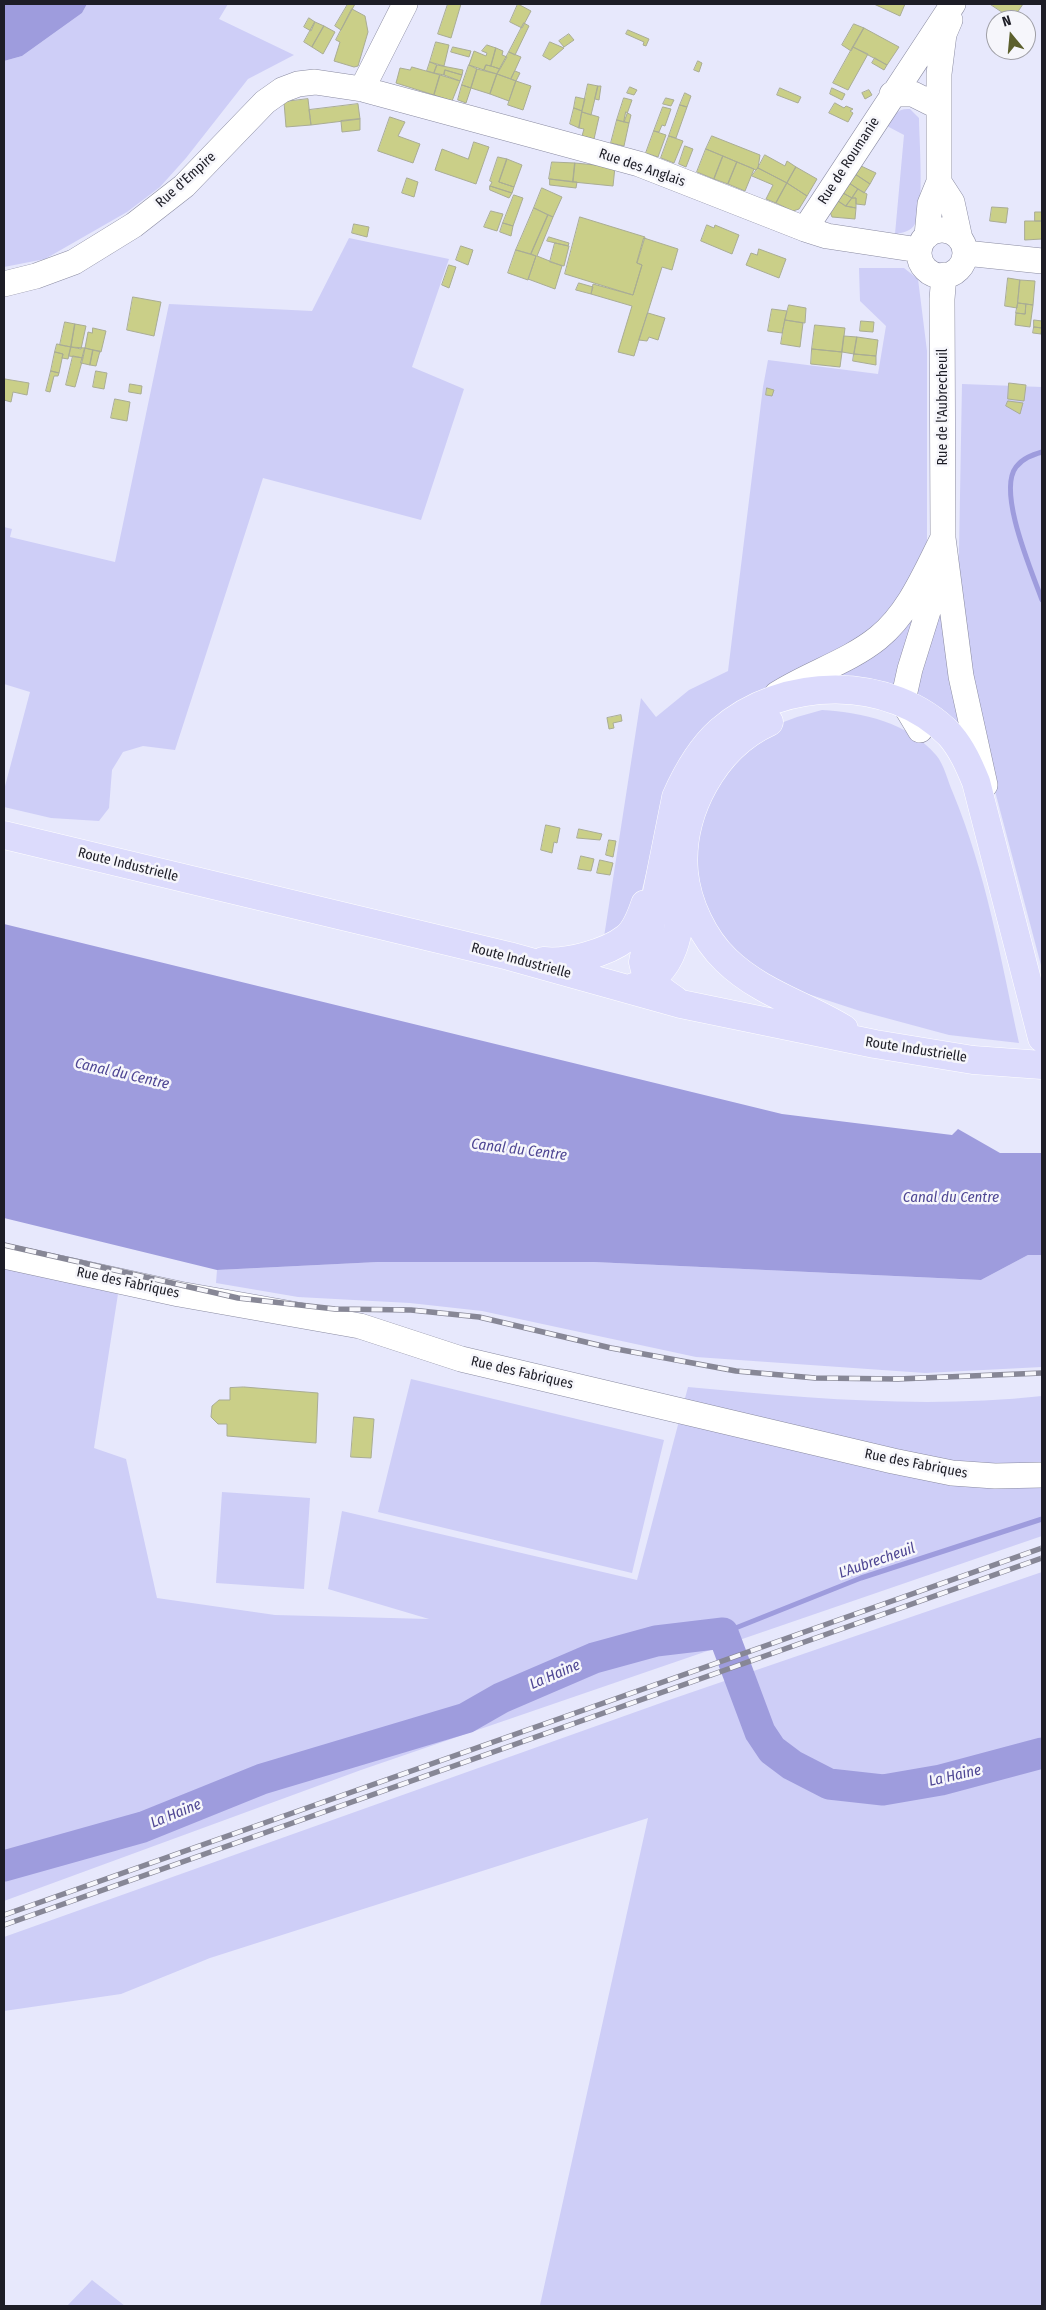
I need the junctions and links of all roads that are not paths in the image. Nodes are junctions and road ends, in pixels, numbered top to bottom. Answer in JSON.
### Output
{"nodes":[{"id":1,"x":405,"y":4,"type":"edge"},
{"id":2,"x":953,"y":4,"type":"edge"},
{"id":3,"x":957,"y":4,"type":"edge"},
{"id":4,"x":362,"y":89,"type":"junction"},
{"id":5,"x":892,"y":94,"type":"junction"},
{"id":6,"x":940,"y":107,"type":"junction"},
{"id":7,"x":939,"y":182,"type":"junction"},
{"id":8,"x":806,"y":229,"type":"junction"},
{"id":9,"x":923,"y":243,"type":"junction"},
{"id":10,"x":962,"y":246,"type":"junction"},
{"id":11,"x":1042,"y":261,"type":"edge"},
{"id":12,"x":944,"y":275,"type":"junction"},
{"id":13,"x":4,"y":284,"type":"edge"},
{"id":14,"x":943,"y":538,"type":"junction"},
{"id":15,"x":905,"y":705,"type":"junction"},
{"id":16,"x":756,"y":708,"type":"junction"},
{"id":17,"x":920,"y":730,"type":"junction"},
{"id":18,"x":676,"y":797,"type":"junction"},
{"id":19,"x":4,"y":835,"type":"edge"},
{"id":20,"x":992,"y":845,"type":"junction"},
{"id":21,"x":684,"y":873,"type":"junction"},
{"id":22,"x":1004,"y":890,"type":"junction"},
{"id":23,"x":509,"y":956,"type":"junction"},
{"id":24,"x":638,"y":985,"type":"junction"},
{"id":25,"x":1039,"y":1027,"type":"edge"},
{"id":26,"x":875,"y":1044,"type":"junction"},
{"id":27,"x":1042,"y":1065,"type":"edge"},
{"id":28,"x":4,"y":1256,"type":"edge"},
{"id":29,"x":1042,"y":1474,"type":"edge"}],
"edges":[{"from":1,"to":4,"type":"street"},
{"from":2,"to":5,"type":"street","name":"Rue de Roumanie"},
{"from":3,"to":6,"type":"street"},
{"from":4,"to":8,"type":"street","name":"Rue des Anglais"},
{"from":4,"to":13,"type":"street","name":"Rue d'Empire"},
{"from":5,"to":6,"type":"street"},
{"from":5,"to":8,"type":"street","name":"Rue de Roumanie"},
{"from":6,"to":7,"type":"street"},
{"from":7,"to":9,"type":"street"},
{"from":7,"to":10,"type":"street"},
{"from":8,"to":9,"type":"street","name":"Rue des Anglais"},
{"from":9,"to":10,"type":"street"},
{"from":9,"to":12,"type":"street"},
{"from":10,"to":11,"type":"street"},
{"from":10,"to":12,"type":"street"},
{"from":12,"to":14,"type":"street","name":"Rue de l'Aubrecheuil"},
{"from":14,"to":15,"type":"street"},
{"from":14,"to":16,"type":"street"},
{"from":14,"to":22,"type":"street"},
{"from":15,"to":16,"type":"main road"},
{"from":15,"to":17,"type":"street"},
{"from":15,"to":20,"type":"main road"},
{"from":16,"to":18,"type":"main road"},
{"from":17,"to":20,"type":"main road"},
{"from":17,"to":21,"type":"main road"},
{"from":18,"to":23,"type":"main road"},
{"from":18,"to":24,"type":"main road"},
{"from":19,"to":23,"type":"main road","name":"Route Industrielle"},
{"from":20,"to":22,"type":"main road"},
{"from":21,"to":24,"type":"main road"},
{"from":21,"to":26,"type":"main road"},
{"from":22,"to":25,"type":"main road"},
{"from":23,"to":24,"type":"main road","name":"Route Industrielle"},
{"from":24,"to":26,"type":"main road","name":"Route Industrielle"},
{"from":26,"to":27,"type":"main road","name":"Route Industrielle"},
{"from":28,"to":29,"type":"street","name":"Rue des Fabriques"}]}
